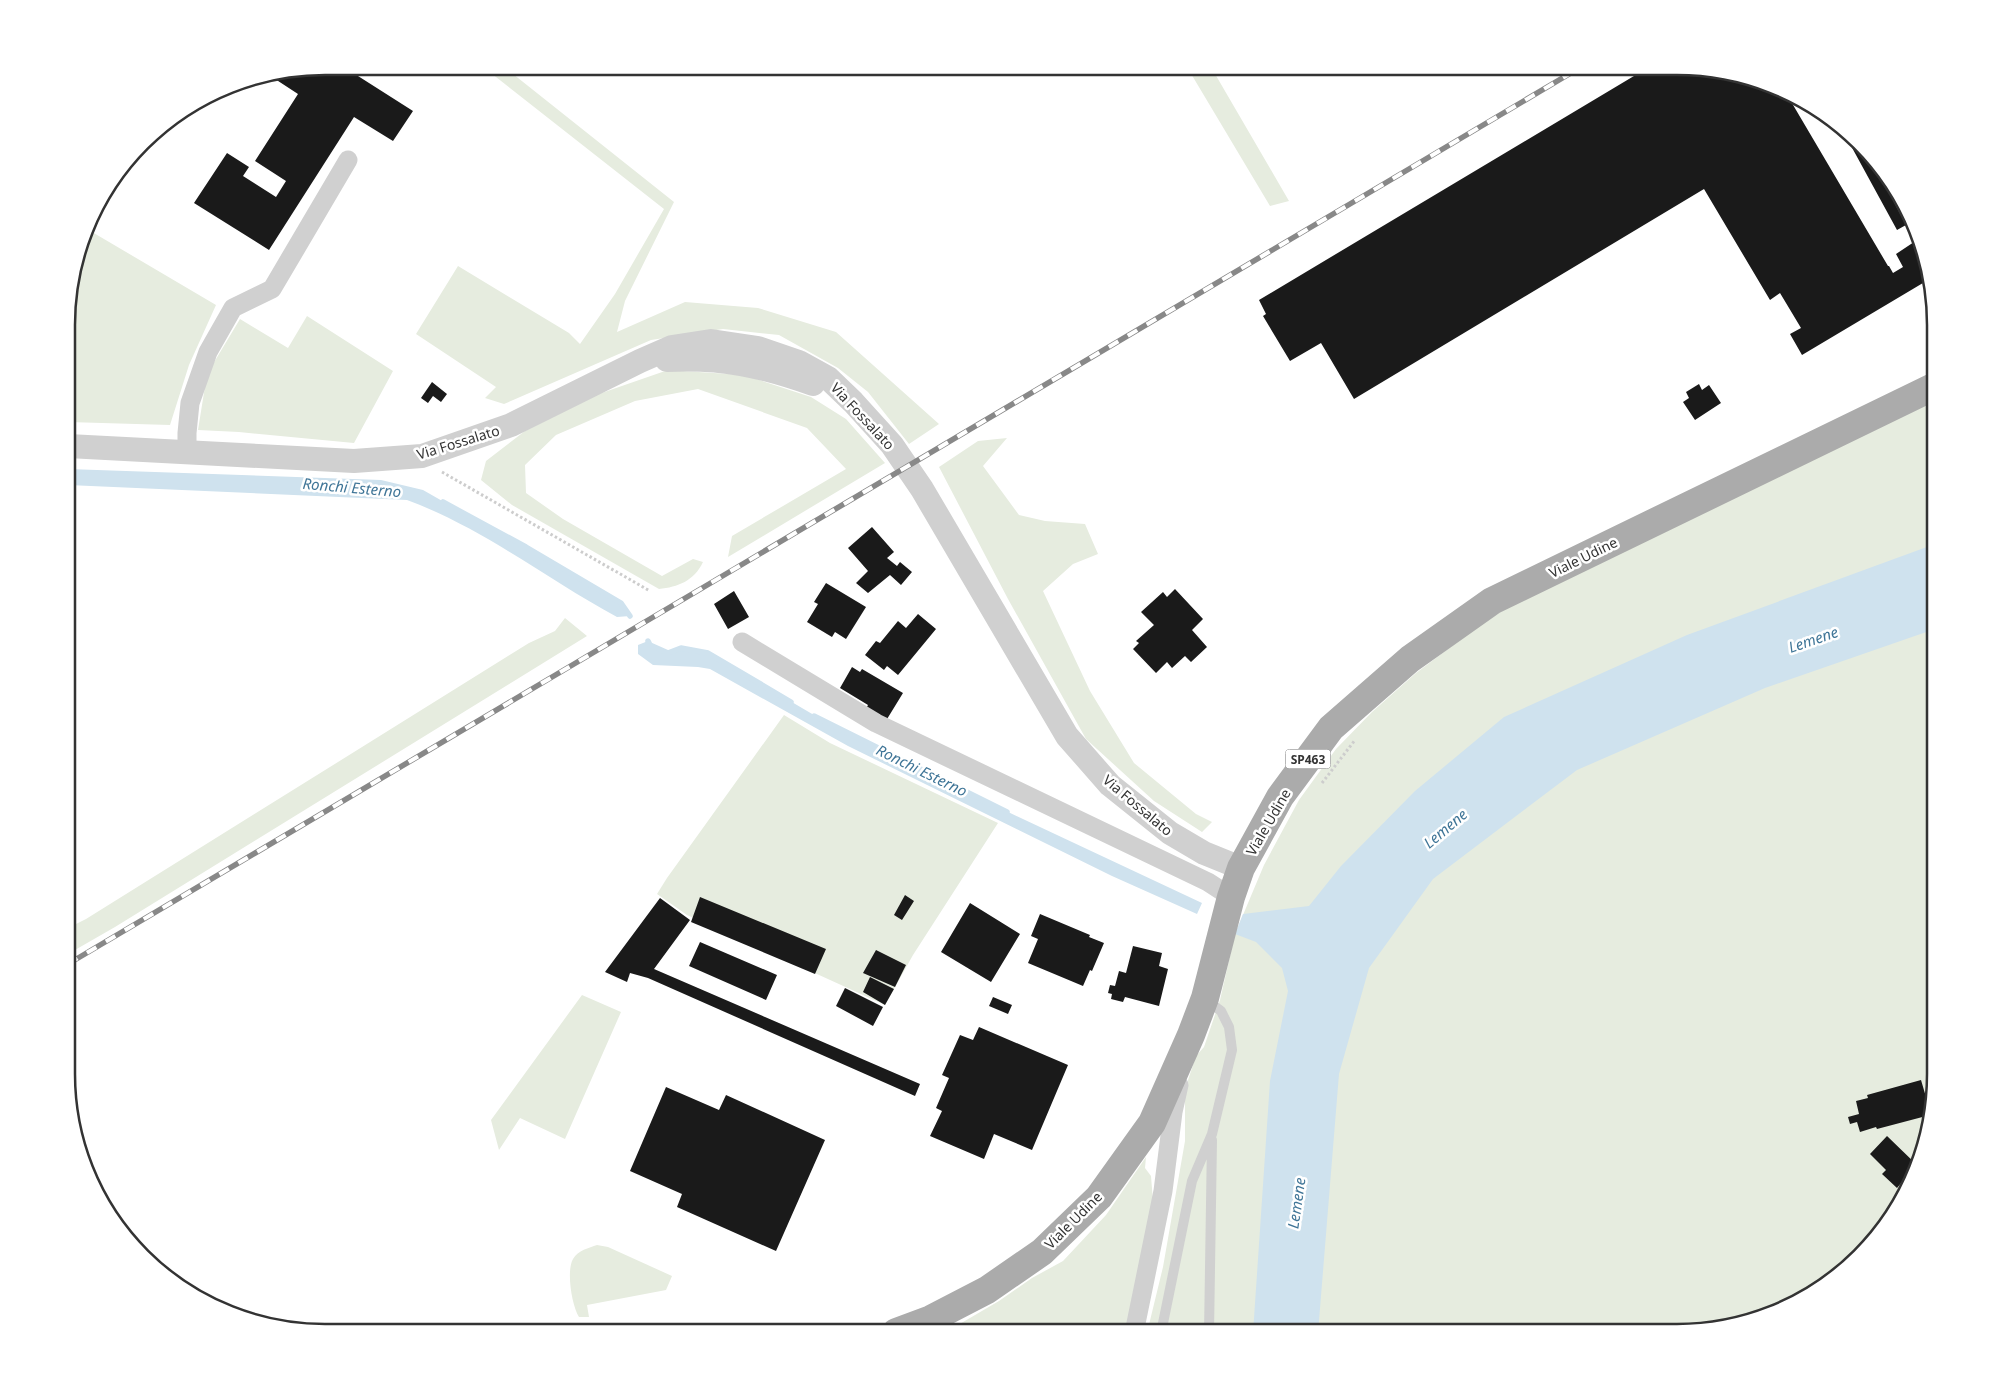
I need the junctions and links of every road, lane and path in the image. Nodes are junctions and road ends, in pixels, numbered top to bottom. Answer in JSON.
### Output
{"nodes":[{"id":1,"x":348,"y":160,"type":"dead end"},
{"id":2,"x":1927,"y":390,"type":"edge"},
{"id":3,"x":75,"y":446,"type":"edge"},
{"id":4,"x":188,"y":452,"type":"junction"},
{"id":5,"x":414,"y":456,"type":"junction"},
{"id":6,"x":650,"y":591,"type":"dead end"},
{"id":7,"x":742,"y":642,"type":"dead end"},
{"id":8,"x":1357,"y":738,"type":"dead end"},
{"id":9,"x":1316,"y":791,"type":"dead end"},
{"id":10,"x":1241,"y":868,"type":"junction"},
{"id":11,"x":1231,"y":897,"type":"junction"},
{"id":12,"x":1204,"y":998,"type":"junction"},
{"id":13,"x":1191,"y":1035,"type":"junction"},
{"id":14,"x":1212,"y":1134,"type":"junction"},
{"id":15,"x":916,"y":1324,"type":"edge"},
{"id":16,"x":1136,"y":1324,"type":"edge"},
{"id":17,"x":1163,"y":1324,"type":"edge"},
{"id":18,"x":1209,"y":1324,"type":"edge"}],
"edges":[{"from":1,"to":4,"type":"street"},
{"from":2,"to":10,"type":"main road","name":"Viale Udine","number":"SP463"},
{"from":3,"to":4,"type":"street","name":"Via Fossalato"},
{"from":4,"to":5,"type":"street","name":"Via Fossalato"},
{"from":5,"to":6,"type":"path"},
{"from":5,"to":10,"type":"street","name":"Via Fossalato"},
{"from":7,"to":11,"type":"street"},
{"from":8,"to":9,"type":"path"},
{"from":10,"to":11,"type":"main road","name":"Viale Udine","number":"SP463"},
{"from":11,"to":12,"type":"main road","name":"Viale Udine","number":"SP463"},
{"from":12,"to":13,"type":"main road","name":"Viale Udine","number":"SP463"},
{"from":12,"to":14,"type":"lane"},
{"from":13,"to":15,"type":"main road","name":"Viale Udine","number":"SP463"},
{"from":13,"to":16,"type":"street"},
{"from":14,"to":17,"type":"lane"},
{"from":14,"to":18,"type":"lane"}]}
